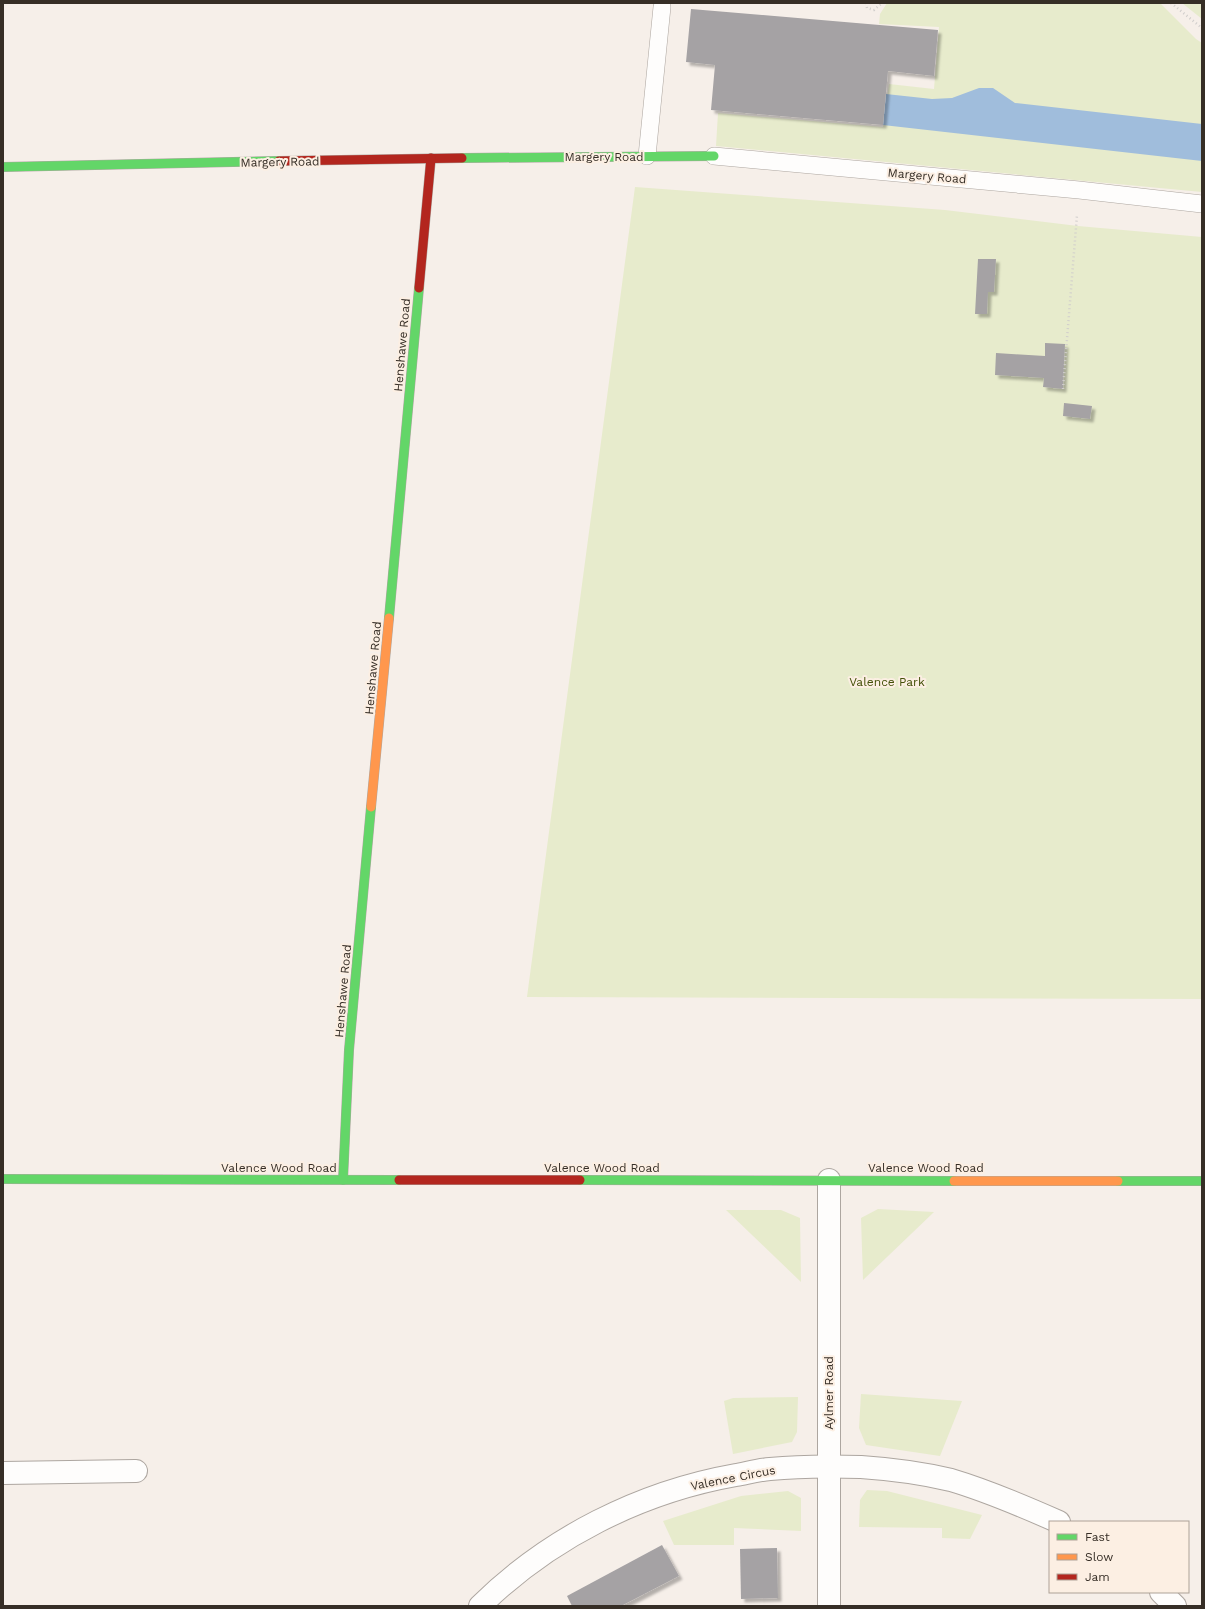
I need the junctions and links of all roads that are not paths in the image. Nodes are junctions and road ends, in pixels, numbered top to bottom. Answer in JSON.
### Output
{"nodes":[{"id":1,"x":662,"y":7,"type":"dead end"},
{"id":2,"x":647,"y":156,"type":"junction"},
{"id":3,"x":714,"y":156,"type":"joint"},
{"id":4,"x":431,"y":158,"type":"junction"},
{"id":5,"x":3,"y":167,"type":"edge"},
{"id":6,"x":1202,"y":204,"type":"edge"},
{"id":7,"x":3,"y":1179,"type":"edge"},
{"id":8,"x":343,"y":1180,"type":"junction"},
{"id":9,"x":829,"y":1180,"type":"junction"},
{"id":10,"x":1202,"y":1181,"type":"edge"},
{"id":11,"x":829,"y":1466,"type":"junction"},
{"id":12,"x":136,"y":1470,"type":"dead end"},
{"id":13,"x":3,"y":1473,"type":"edge"},
{"id":14,"x":1057,"y":1521,"type":"edge"},
{"id":15,"x":1162,"y":1593,"type":"edge"},
{"id":16,"x":480,"y":1606,"type":"edge"},
{"id":17,"x":829,"y":1606,"type":"edge"},
{"id":18,"x":1175,"y":1606,"type":"edge"}],
"edges":[{"from":1,"to":2,"type":"lane"},
{"from":2,"to":3,"type":"street","name":"Margery Road"},
{"from":2,"to":4,"type":"street","name":"Margery Road"},
{"from":3,"to":6,"type":"lane","name":"Margery Road"},
{"from":4,"to":5,"type":"street","name":"Margery Road"},
{"from":4,"to":8,"type":"street","name":"Henshawe Road"},
{"from":7,"to":8,"type":"street","name":"Valence Wood Road"},
{"from":8,"to":9,"type":"street","name":"Valence Wood Road"},
{"from":9,"to":10,"type":"street","name":"Valence Wood Road"},
{"from":9,"to":11,"type":"street","name":"Aylmer Road"},
{"from":11,"to":14,"type":"street","name":"Valence Circus"},
{"from":11,"to":16,"type":"street","name":"Valence Circus"},
{"from":11,"to":17,"type":"street","name":"Aylmer Road"},
{"from":12,"to":13,"type":"street"},
{"from":15,"to":18,"type":"street"}]}
